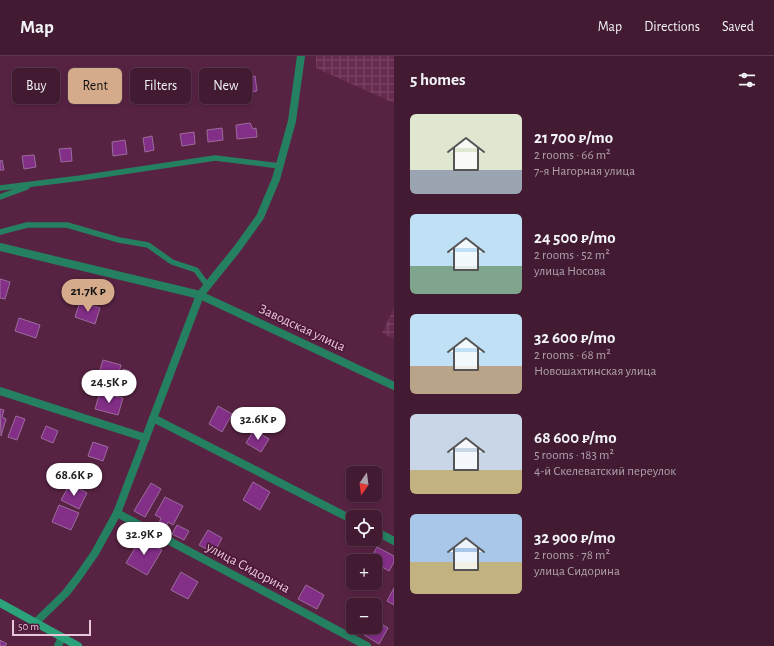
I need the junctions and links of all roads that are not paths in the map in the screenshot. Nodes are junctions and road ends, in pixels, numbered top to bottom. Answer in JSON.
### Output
{"nodes":[{"id":1,"x":301,"y":56,"type":"edge"},
{"id":2,"x":280,"y":166,"type":"junction"},
{"id":3,"x":37,"y":184,"type":"junction"},
{"id":4,"x":0,"y":188,"type":"edge"},
{"id":5,"x":0,"y":198,"type":"edge"},
{"id":6,"x":0,"y":232,"type":"edge"},
{"id":7,"x":0,"y":247,"type":"edge"},
{"id":8,"x":207,"y":285,"type":"junction"},
{"id":9,"x":200,"y":295,"type":"junction"},
{"id":10,"x":394,"y":386,"type":"edge"},
{"id":11,"x":0,"y":391,"type":"edge"},
{"id":12,"x":153,"y":418,"type":"junction"},
{"id":13,"x":146,"y":438,"type":"junction"},
{"id":14,"x":117,"y":513,"type":"junction"},
{"id":15,"x":346,"y":516,"type":"edge"},
{"id":16,"x":382,"y":535,"type":"edge"},
{"id":17,"x":394,"y":541,"type":"edge"},
{"id":18,"x":0,"y":603,"type":"edge"},
{"id":19,"x":35,"y":623,"type":"junction"},
{"id":20,"x":62,"y":637,"type":"junction"},
{"id":21,"x":58,"y":646,"type":"edge"},
{"id":22,"x":78,"y":646,"type":"edge"},
{"id":23,"x":367,"y":646,"type":"edge"}],
"edges":[{"from":1,"to":2,"type":"street"},
{"from":2,"to":3,"type":"lane"},
{"from":2,"to":8,"type":"street"},
{"from":3,"to":4,"type":"lane"},
{"from":3,"to":5,"type":"lane"},
{"from":6,"to":8,"type":"lane"},
{"from":7,"to":9,"type":"street","name":"Заводская улица"},
{"from":8,"to":9,"type":"street"},
{"from":9,"to":10,"type":"street","name":"Заводская улица"},
{"from":9,"to":12,"type":"street"},
{"from":11,"to":13,"type":"street"},
{"from":12,"to":13,"type":"street"},
{"from":12,"to":15,"type":"street"},
{"from":13,"to":14,"type":"street"},
{"from":14,"to":19,"type":"street"},
{"from":14,"to":23,"type":"street","name":"улица Сидорина"},
{"from":16,"to":17,"type":"street"},
{"from":18,"to":19,"type":"main road"},
{"from":19,"to":20,"type":"main road"},
{"from":20,"to":21,"type":"street"},
{"from":20,"to":22,"type":"main road"}]}
